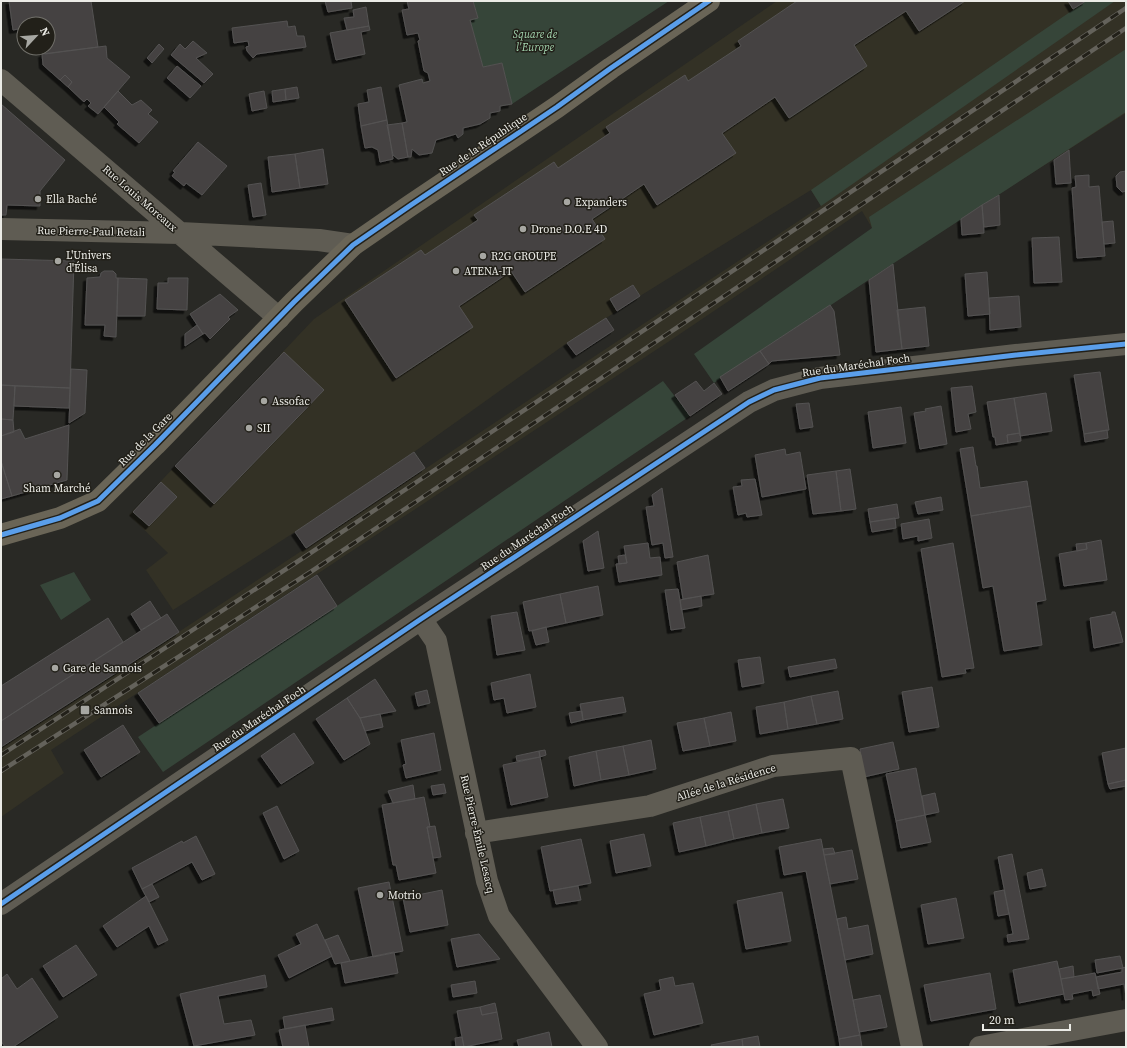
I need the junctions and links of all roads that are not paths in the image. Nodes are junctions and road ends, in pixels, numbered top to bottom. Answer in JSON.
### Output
{"nodes":[{"id":1,"x":709,"y":1,"type":"edge"},
{"id":2,"x":1,"y":80,"type":"edge"},
{"id":3,"x":1,"y":229,"type":"edge"},
{"id":4,"x":180,"y":232,"type":"junction"},
{"id":5,"x":353,"y":245,"type":"junction"},
{"id":6,"x":279,"y":318,"type":"junction"},
{"id":7,"x":1126,"y":344,"type":"edge"},
{"id":8,"x":1,"y":535,"type":"edge"},
{"id":9,"x":421,"y":619,"type":"junction"},
{"id":10,"x":476,"y":833,"type":"junction"},
{"id":11,"x":1,"y":904,"type":"edge"},
{"id":12,"x":1126,"y":1020,"type":"edge"},
{"id":13,"x":597,"y":1047,"type":"edge"},
{"id":14,"x":912,"y":1047,"type":"edge"},
{"id":15,"x":980,"y":1047,"type":"edge"}],
"edges":[{"from":1,"to":5,"type":"main road","name":"Rue de la République"},
{"from":2,"to":4,"type":"street","name":"Rue Louis Moreaux"},
{"from":3,"to":4,"type":"street","name":"Rue Pierre-Paul Retali"},
{"from":4,"to":5,"type":"street"},
{"from":4,"to":6,"type":"street","name":"Rue Louis Moreaux"},
{"from":5,"to":6,"type":"main road","name":"Rue de la République"},
{"from":6,"to":8,"type":"main road","name":"Rue de la Gare"},
{"from":7,"to":9,"type":"street","name":"Rue du Maréchal Foch"},
{"from":9,"to":10,"type":"street","name":"Rue Pierre-Émile Lesacq"},
{"from":9,"to":11,"type":"street","name":"Rue du Maréchal Foch"},
{"from":10,"to":13,"type":"street","name":"Rue Pierre-Émile Lesacq"},
{"from":10,"to":14,"type":"street","name":"Allée de la Résidence"},
{"from":12,"to":15,"type":"street"}]}
